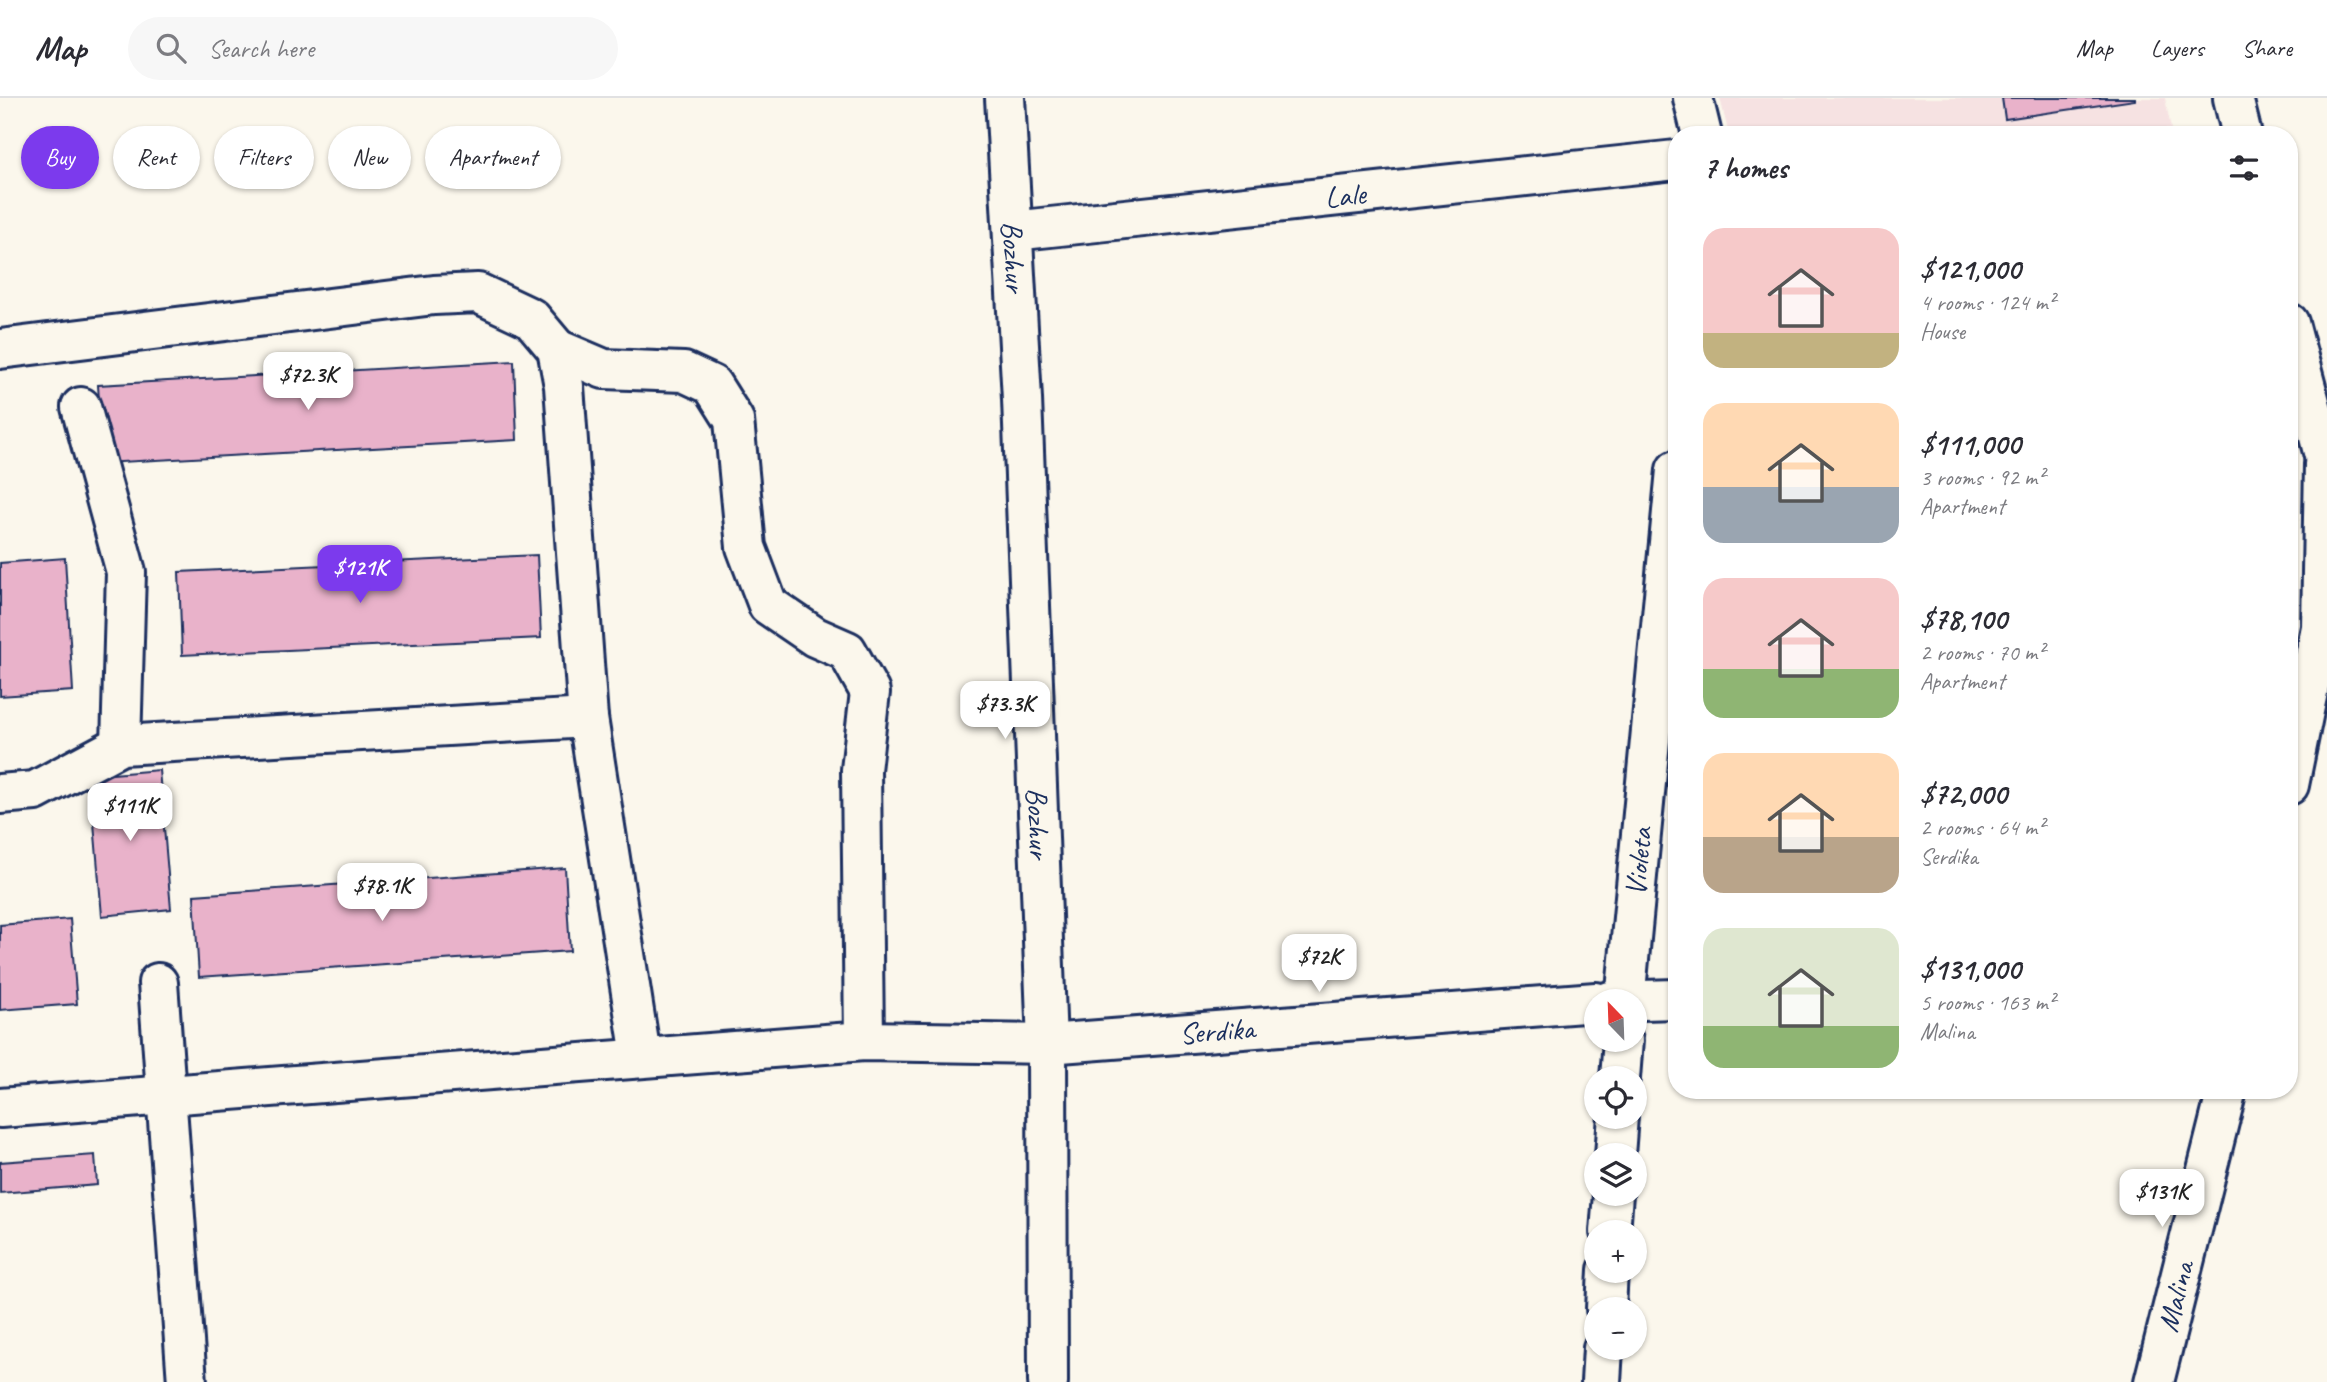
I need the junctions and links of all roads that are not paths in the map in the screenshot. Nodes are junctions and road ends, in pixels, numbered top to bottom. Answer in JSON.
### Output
{"nodes":[{"id":1,"x":1005,"y":98,"type":"edge"},
{"id":2,"x":1693,"y":98,"type":"edge"},
{"id":3,"x":2233,"y":98,"type":"edge"},
{"id":4,"x":1700,"y":126,"type":"edge"},
{"id":5,"x":2240,"y":126,"type":"edge"},
{"id":6,"x":1668,"y":161,"type":"edge"},
{"id":7,"x":1013,"y":231,"type":"junction"},
{"id":8,"x":0,"y":349,"type":"edge"},
{"id":9,"x":557,"y":349,"type":"junction"},
{"id":10,"x":2298,"y":358,"type":"edge"},
{"id":11,"x":81,"y":407,"type":"dead end"},
{"id":12,"x":2326,"y":465,"type":"edge"},
{"id":13,"x":1668,"y":539,"type":"edge"},
{"id":14,"x":2324,"y":626,"type":"edge"},
{"id":15,"x":588,"y":718,"type":"junction"},
{"id":16,"x":2298,"y":744,"type":"edge"},
{"id":17,"x":121,"y":745,"type":"junction"},
{"id":18,"x":0,"y":794,"type":"edge"},
{"id":19,"x":158,"y":983,"type":"dead end"},
{"id":20,"x":1615,"y":989,"type":"edge"},
{"id":21,"x":1668,"y":999,"type":"edge"},
{"id":22,"x":1647,"y":1000,"type":"edge"},
{"id":23,"x":1584,"y":1003,"type":"edge"},
{"id":24,"x":864,"y":1041,"type":"junction"},
{"id":25,"x":1047,"y":1045,"type":"junction"},
{"id":26,"x":641,"y":1056,"type":"junction"},
{"id":27,"x":169,"y":1096,"type":"junction"},
{"id":28,"x":2225,"y":1099,"type":"edge"},
{"id":29,"x":0,"y":1108,"type":"edge"},
{"id":30,"x":1602,"y":1360,"type":"edge"},
{"id":31,"x":187,"y":1382,"type":"edge"},
{"id":32,"x":1048,"y":1382,"type":"edge"},
{"id":33,"x":1601,"y":1382,"type":"edge"},
{"id":34,"x":2154,"y":1382,"type":"edge"}],
"edges":[{"from":1,"to":7,"type":"street","name":"Bozhur"},
{"from":2,"to":4,"type":"street"},
{"from":3,"to":5,"type":"street"},
{"from":6,"to":7,"type":"street","name":"Lale"},
{"from":7,"to":25,"type":"street","name":"Bozhur"},
{"from":8,"to":9,"type":"street"},
{"from":9,"to":15,"type":"street"},
{"from":9,"to":24,"type":"street"},
{"from":10,"to":12,"type":"street"},
{"from":11,"to":17,"type":"street"},
{"from":12,"to":14,"type":"street"},
{"from":13,"to":20,"type":"street","name":"Violeta"},
{"from":14,"to":16,"type":"street"},
{"from":15,"to":17,"type":"street"},
{"from":15,"to":26,"type":"street"},
{"from":17,"to":18,"type":"street"},
{"from":19,"to":27,"type":"street"},
{"from":21,"to":22,"type":"street","name":"Serdika"},
{"from":23,"to":25,"type":"street","name":"Serdika"},
{"from":24,"to":25,"type":"street","name":"Serdika"},
{"from":24,"to":26,"type":"street","name":"Serdika"},
{"from":25,"to":32,"type":"street","name":"Bozhur"},
{"from":26,"to":27,"type":"street","name":"Serdika"},
{"from":27,"to":29,"type":"street","name":"Serdika"},
{"from":27,"to":31,"type":"street"},
{"from":28,"to":34,"type":"street","name":"Malina"},
{"from":30,"to":33,"type":"street"}]}
